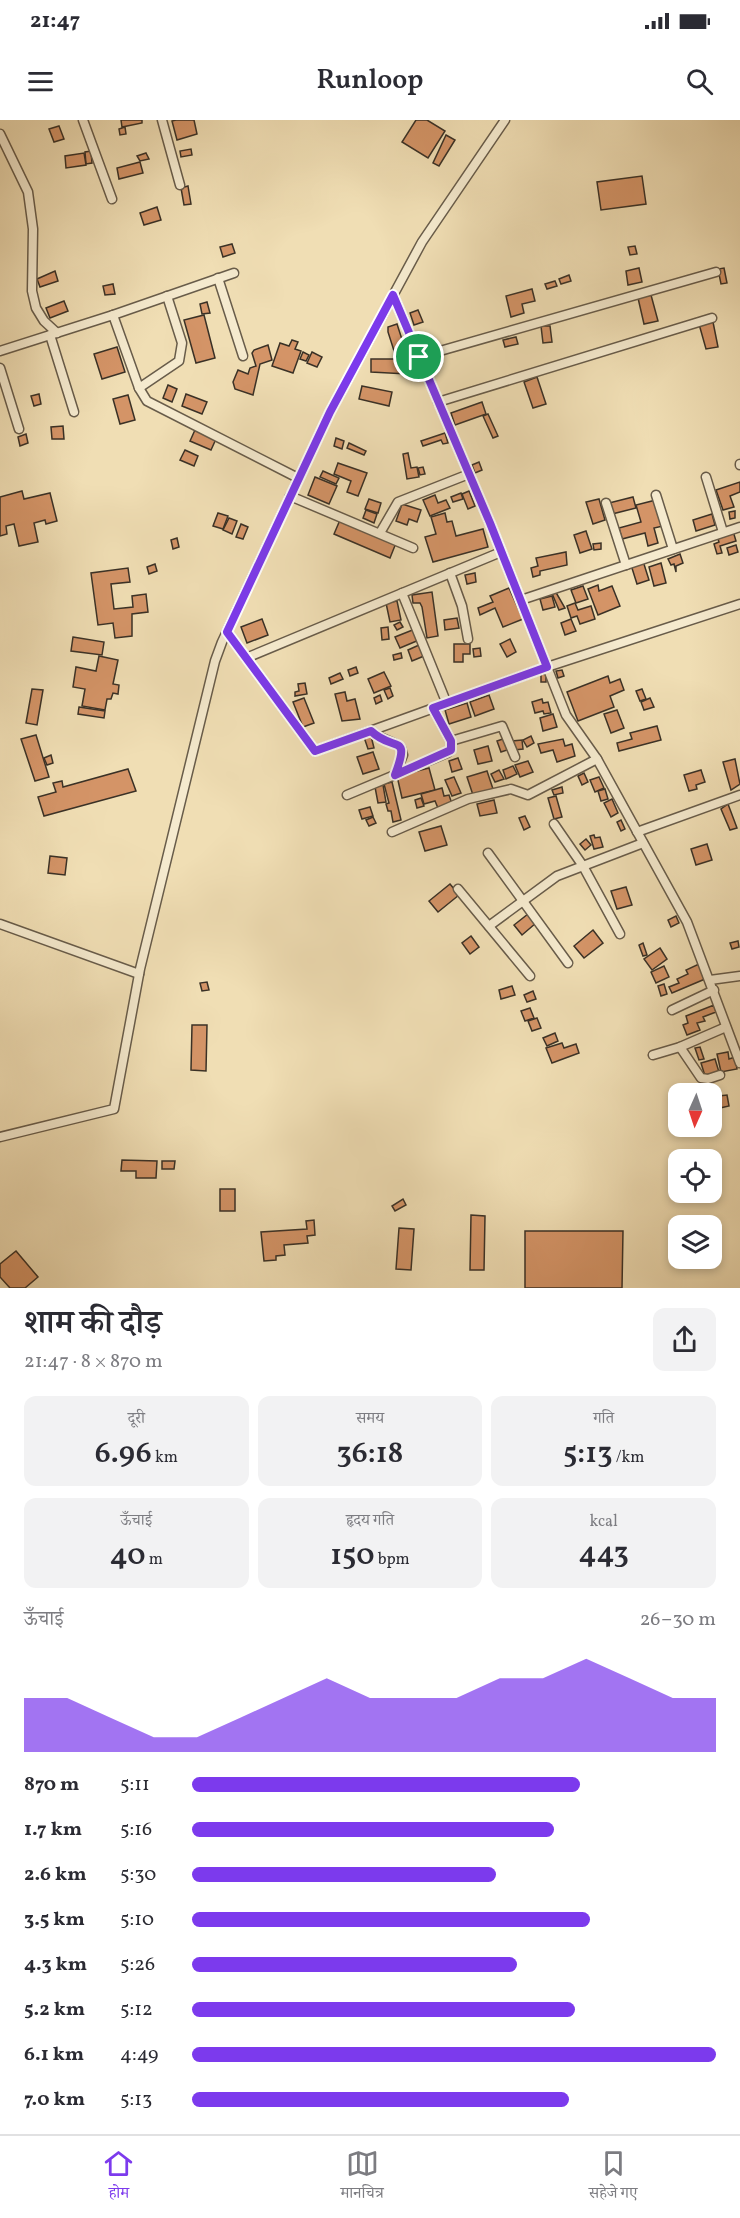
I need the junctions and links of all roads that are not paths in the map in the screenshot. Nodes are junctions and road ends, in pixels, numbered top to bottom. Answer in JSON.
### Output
{"nodes":[{"id":1,"x":82,"y":120,"type":"edge"},
{"id":2,"x":162,"y":120,"type":"edge"},
{"id":3,"x":505,"y":120,"type":"edge"},
{"id":4,"x":0,"y":134,"type":"edge"},
{"id":5,"x":180,"y":185,"type":"dead end"},
{"id":6,"x":111,"y":199,"type":"dead end"},
{"id":7,"x":716,"y":272,"type":"dead end"},
{"id":8,"x":234,"y":273,"type":"dead end"},
{"id":9,"x":218,"y":278,"type":"junction"},
{"id":10,"x":393,"y":295,"type":"junction"},
{"id":11,"x":166,"y":296,"type":"junction"},
{"id":12,"x":113,"y":315,"type":"junction"},
{"id":13,"x":712,"y":318,"type":"dead end"},
{"id":14,"x":54,"y":334,"type":"junction"},
{"id":15,"x":0,"y":351,"type":"edge"},
{"id":16,"x":243,"y":356,"type":"dead end"},
{"id":17,"x":419,"y":357,"type":"junction"},
{"id":18,"x":0,"y":368,"type":"edge"},
{"id":19,"x":139,"y":388,"type":"junction"},
{"id":20,"x":438,"y":402,"type":"junction"},
{"id":21,"x":74,"y":412,"type":"dead end"},
{"id":22,"x":19,"y":429,"type":"dead end"},
{"id":23,"x":469,"y":474,"type":"junction"},
{"id":24,"x":706,"y":477,"type":"dead end"},
{"id":25,"x":298,"y":478,"type":"junction"},
{"id":26,"x":656,"y":495,"type":"dead end"},
{"id":27,"x":290,"y":496,"type":"junction"},
{"id":28,"x":606,"y":503,"type":"dead end"},
{"id":29,"x":740,"y":527,"type":"edge"},
{"id":30,"x":723,"y":532,"type":"junction"},
{"id":31,"x":380,"y":533,"type":"junction"},
{"id":32,"x":413,"y":548,"type":"dead end"},
{"id":33,"x":674,"y":549,"type":"junction"},
{"id":34,"x":501,"y":552,"type":"junction"},
{"id":35,"x":626,"y":565,"type":"junction"},
{"id":36,"x":450,"y":573,"type":"junction"},
{"id":37,"x":402,"y":593,"type":"junction"},
{"id":38,"x":520,"y":600,"type":"junction"},
{"id":39,"x":740,"y":604,"type":"edge"},
{"id":40,"x":227,"y":632,"type":"junction"},
{"id":41,"x":468,"y":639,"type":"dead end"},
{"id":42,"x":246,"y":658,"type":"junction"},
{"id":43,"x":547,"y":667,"type":"junction"},
{"id":44,"x":447,"y":704,"type":"junction"},
{"id":45,"x":433,"y":708,"type":"junction"},
{"id":46,"x":371,"y":731,"type":"junction"},
{"id":47,"x":451,"y":741,"type":"junction"},
{"id":48,"x":515,"y":757,"type":"dead end"},
{"id":49,"x":597,"y":759,"type":"junction"},
{"id":50,"x":395,"y":775,"type":"junction"},
{"id":51,"x":347,"y":795,"type":"dead end"},
{"id":52,"x":740,"y":795,"type":"edge"},
{"id":53,"x":554,"y":824,"type":"dead end"},
{"id":54,"x":392,"y":832,"type":"dead end"},
{"id":55,"x":637,"y":832,"type":"junction"},
{"id":56,"x":643,"y":843,"type":"junction"},
{"id":57,"x":488,"y":853,"type":"dead end"},
{"id":58,"x":583,"y":866,"type":"junction"},
{"id":59,"x":458,"y":889,"type":"dead end"},
{"id":60,"x":524,"y":900,"type":"junction"},
{"id":61,"x":0,"y":924,"type":"edge"},
{"id":62,"x":489,"y":926,"type":"junction"},
{"id":63,"x":620,"y":933,"type":"dead end"},
{"id":64,"x":568,"y":963,"type":"dead end"},
{"id":65,"x":139,"y":974,"type":"junction"},
{"id":66,"x":530,"y":976,"type":"dead end"},
{"id":67,"x":740,"y":976,"type":"edge"},
{"id":68,"x":710,"y":981,"type":"junction"},
{"id":69,"x":714,"y":990,"type":"junction"},
{"id":70,"x":672,"y":1010,"type":"dead end"},
{"id":71,"x":726,"y":1027,"type":"junction"},
{"id":72,"x":680,"y":1047,"type":"junction"},
{"id":73,"x":652,"y":1055,"type":"dead end"},
{"id":74,"x":740,"y":1063,"type":"edge"},
{"id":75,"x":720,"y":1075,"type":"dead end"},
{"id":76,"x":0,"y":1137,"type":"edge"}],
"edges":[{"from":1,"to":6,"type":"street"},
{"from":2,"to":5,"type":"street"},
{"from":3,"to":10,"type":"street"},
{"from":4,"to":14,"type":"street"},
{"from":7,"to":17,"type":"street"},
{"from":8,"to":9,"type":"street"},
{"from":9,"to":11,"type":"street"},
{"from":9,"to":16,"type":"street"},
{"from":10,"to":17,"type":"street"},
{"from":10,"to":25,"type":"street"},
{"from":11,"to":12,"type":"street"},
{"from":11,"to":19,"type":"street"},
{"from":12,"to":14,"type":"street"},
{"from":12,"to":19,"type":"street"},
{"from":13,"to":20,"type":"street"},
{"from":14,"to":15,"type":"street"},
{"from":14,"to":21,"type":"street"},
{"from":17,"to":20,"type":"street"},
{"from":18,"to":22,"type":"street"},
{"from":19,"to":25,"type":"street"},
{"from":20,"to":23,"type":"street"},
{"from":23,"to":31,"type":"street"},
{"from":23,"to":34,"type":"street"},
{"from":24,"to":30,"type":"street"},
{"from":25,"to":27,"type":"street"},
{"from":26,"to":33,"type":"street"},
{"from":27,"to":31,"type":"street"},
{"from":27,"to":40,"type":"street"},
{"from":28,"to":35,"type":"street"},
{"from":29,"to":30,"type":"street"},
{"from":30,"to":33,"type":"street"},
{"from":31,"to":32,"type":"street"},
{"from":33,"to":35,"type":"street"},
{"from":34,"to":36,"type":"street"},
{"from":34,"to":38,"type":"street"},
{"from":35,"to":38,"type":"street"},
{"from":36,"to":37,"type":"street"},
{"from":36,"to":41,"type":"street"},
{"from":37,"to":42,"type":"street"},
{"from":37,"to":44,"type":"street"},
{"from":38,"to":43,"type":"street"},
{"from":39,"to":43,"type":"street"},
{"from":40,"to":42,"type":"street"},
{"from":40,"to":65,"type":"street"},
{"from":42,"to":46,"type":"street"},
{"from":43,"to":44,"type":"street"},
{"from":43,"to":49,"type":"street"},
{"from":44,"to":45,"type":"street"},
{"from":45,"to":46,"type":"street"},
{"from":45,"to":47,"type":"street"},
{"from":46,"to":50,"type":"street"},
{"from":47,"to":48,"type":"street"},
{"from":47,"to":50,"type":"street"},
{"from":49,"to":54,"type":"street"},
{"from":49,"to":55,"type":"street"},
{"from":50,"to":51,"type":"street"},
{"from":52,"to":55,"type":"street"},
{"from":53,"to":58,"type":"street"},
{"from":55,"to":56,"type":"street"},
{"from":56,"to":58,"type":"street"},
{"from":56,"to":68,"type":"street"},
{"from":57,"to":60,"type":"street"},
{"from":58,"to":60,"type":"street"},
{"from":58,"to":63,"type":"street"},
{"from":59,"to":62,"type":"street"},
{"from":60,"to":62,"type":"street"},
{"from":60,"to":64,"type":"street"},
{"from":61,"to":65,"type":"street"},
{"from":62,"to":66,"type":"street"},
{"from":65,"to":76,"type":"street"},
{"from":67,"to":68,"type":"street"},
{"from":68,"to":69,"type":"street"},
{"from":69,"to":70,"type":"street"},
{"from":69,"to":71,"type":"street"},
{"from":71,"to":72,"type":"street"},
{"from":71,"to":74,"type":"street"},
{"from":72,"to":73,"type":"street"},
{"from":72,"to":75,"type":"street"}]}
